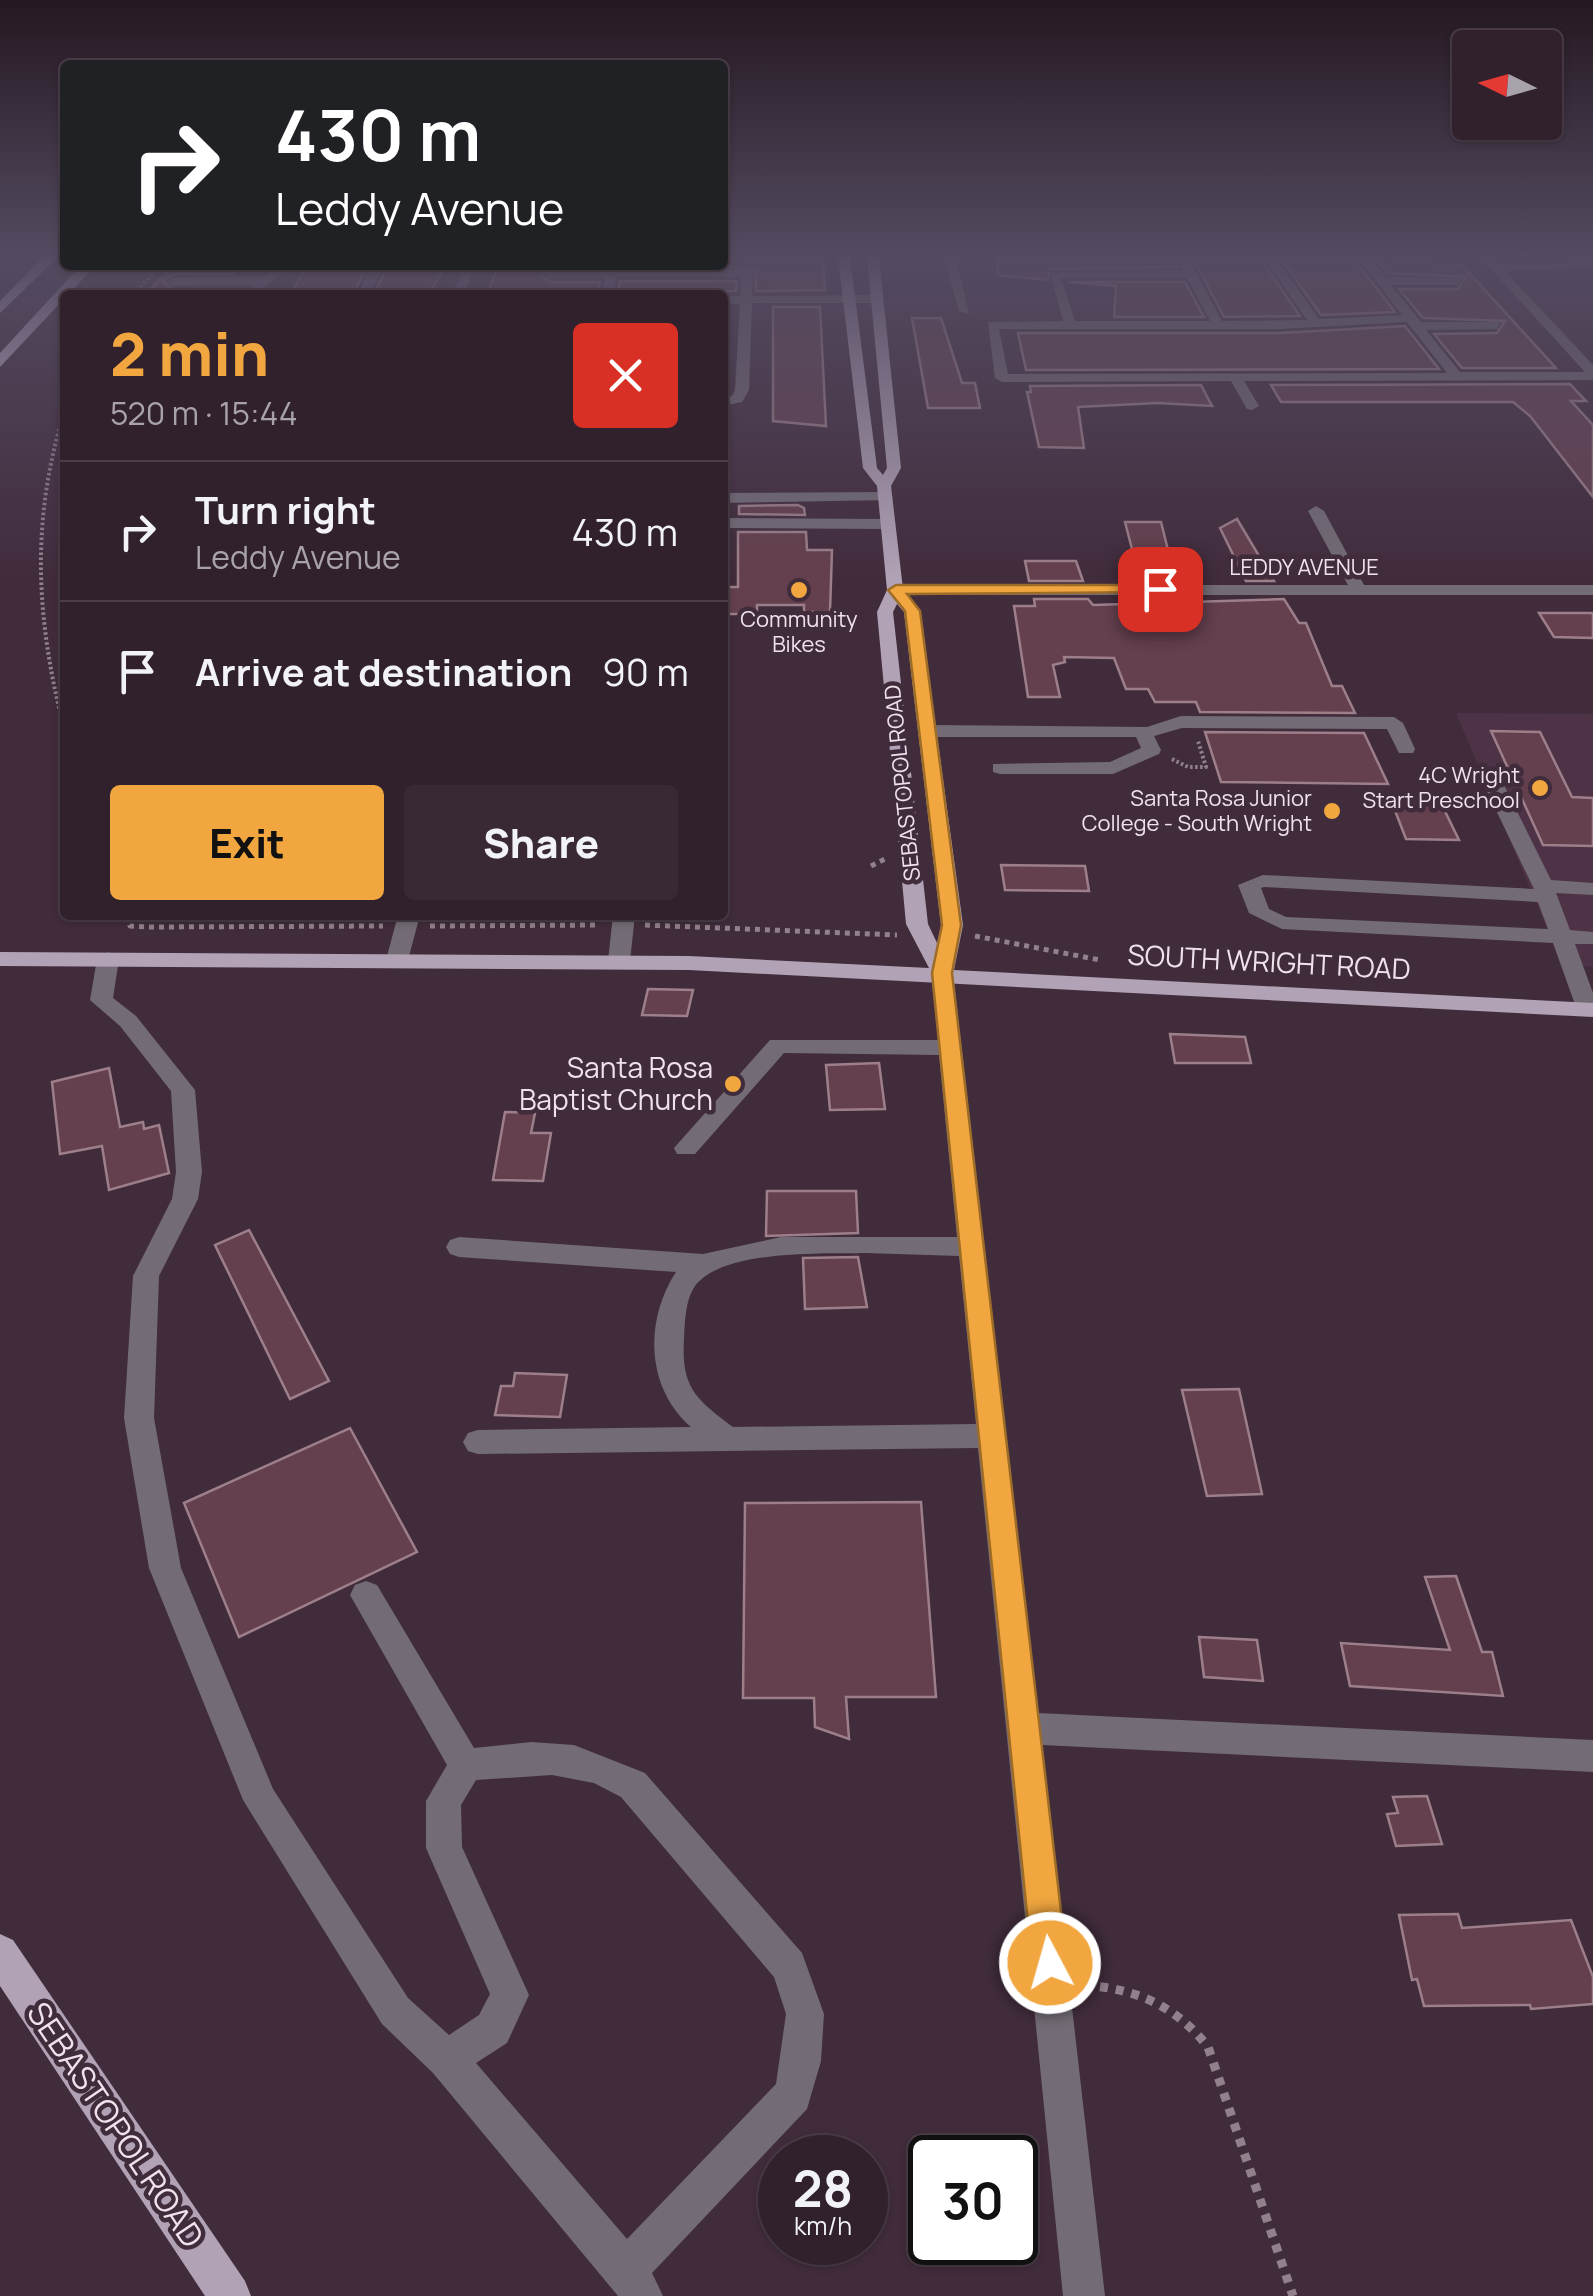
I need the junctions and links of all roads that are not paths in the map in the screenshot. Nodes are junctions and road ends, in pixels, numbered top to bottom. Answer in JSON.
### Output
{"nodes":[{"id":1,"x":743,"y":364,"type":"edge"},
{"id":2,"x":856,"y":364,"type":"edge"},
{"id":3,"x":884,"y":364,"type":"edge"},
{"id":4,"x":999,"y":364,"type":"edge"},
{"id":5,"x":1448,"y":364,"type":"edge"},
{"id":6,"x":1593,"y":374,"type":"edge"},
{"id":7,"x":1457,"y":376,"type":"junction"},
{"id":8,"x":1236,"y":378,"type":"junction"},
{"id":9,"x":728,"y":401,"type":"edge"},
{"id":10,"x":1252,"y":406,"type":"dead end"},
{"id":11,"x":884,"y":492,"type":"junction"},
{"id":12,"x":728,"y":498,"type":"edge"},
{"id":13,"x":832,"y":498,"type":"junction"},
{"id":14,"x":1316,"y":511,"type":"dead end"},
{"id":15,"x":728,"y":523,"type":"edge"},
{"id":16,"x":888,"y":524,"type":"junction"},
{"id":17,"x":834,"y":525,"type":"junction"},
{"id":18,"x":1358,"y":589,"type":"junction"},
{"id":19,"x":896,"y":590,"type":"junction"},
{"id":20,"x":1593,"y":590,"type":"edge"},
{"id":21,"x":928,"y":731,"type":"junction"},
{"id":22,"x":1145,"y":733,"type":"junction"},
{"id":23,"x":1406,"y":749,"type":"dead end"},
{"id":24,"x":1000,"y":768,"type":"dead end"},
{"id":25,"x":1491,"y":780,"type":"dead end"},
{"id":26,"x":1593,"y":889,"type":"edge"},
{"id":27,"x":1545,"y":892,"type":"junction"},
{"id":28,"x":408,"y":920,"type":"edge"},
{"id":29,"x":624,"y":920,"type":"edge"},
{"id":30,"x":1593,"y":928,"type":"edge"},
{"id":31,"x":1560,"y":936,"type":"junction"},
{"id":32,"x":1592,"y":938,"type":"edge"},
{"id":33,"x":0,"y":958,"type":"edge"},
{"id":34,"x":108,"y":959,"type":"junction"},
{"id":35,"x":398,"y":960,"type":"junction"},
{"id":36,"x":619,"y":961,"type":"junction"},
{"id":37,"x":942,"y":973,"type":"junction"},
{"id":38,"x":1590,"y":1010,"type":"edge"},
{"id":39,"x":950,"y":1048,"type":"junction"},
{"id":40,"x":686,"y":1148,"type":"dead end"},
{"id":41,"x":459,"y":1247,"type":"dead end"},
{"id":42,"x":972,"y":1247,"type":"junction"},
{"id":43,"x":704,"y":1264,"type":"junction"},
{"id":44,"x":993,"y":1436,"type":"junction"},
{"id":45,"x":726,"y":1439,"type":"junction"},
{"id":46,"x":478,"y":1442,"type":"dead end"},
{"id":47,"x":366,"y":1595,"type":"dead end"},
{"id":48,"x":1025,"y":1728,"type":"junction"},
{"id":49,"x":1593,"y":1756,"type":"edge"},
{"id":50,"x":466,"y":1766,"type":"junction"},
{"id":51,"x":0,"y":1953,"type":"edge"},
{"id":52,"x":447,"y":2059,"type":"junction"},
{"id":53,"x":634,"y":2283,"type":"edge"},
{"id":54,"x":230,"y":2296,"type":"edge"},
{"id":55,"x":1084,"y":2296,"type":"edge"}],
"edges":[{"from":1,"to":9,"type":"street"},
{"from":2,"to":11,"type":"main road","name":"SEBASTOPOL ROAD"},
{"from":3,"to":11,"type":"main road","name":"SEBASTOPOL ROAD"},
{"from":4,"to":8,"type":"street"},
{"from":5,"to":7,"type":"street"},
{"from":6,"to":7,"type":"street"},
{"from":7,"to":8,"type":"street"},
{"from":8,"to":10,"type":"street"},
{"from":11,"to":13,"type":"street"},
{"from":11,"to":16,"type":"main road","name":"SEBASTOPOL ROAD"},
{"from":12,"to":13,"type":"street"},
{"from":13,"to":17,"type":"street"},
{"from":14,"to":18,"type":"street"},
{"from":15,"to":17,"type":"street"},
{"from":16,"to":17,"type":"street"},
{"from":16,"to":19,"type":"main road","name":"SEBASTOPOL ROAD"},
{"from":18,"to":19,"type":"street","name":"LEDDY AVENUE"},
{"from":18,"to":20,"type":"street","name":"LEDDY AVENUE"},
{"from":19,"to":21,"type":"main road","name":"SEBASTOPOL ROAD"},
{"from":19,"to":37,"type":"main road","name":"SEBASTOPOL ROAD"},
{"from":21,"to":22,"type":"street"},
{"from":21,"to":37,"type":"main road","name":"SEBASTOPOL ROAD"},
{"from":22,"to":23,"type":"street"},
{"from":22,"to":24,"type":"street"},
{"from":25,"to":27,"type":"street"},
{"from":26,"to":27,"type":"street"},
{"from":27,"to":31,"type":"street"},
{"from":27,"to":31,"type":"street"},
{"from":28,"to":35,"type":"street"},
{"from":29,"to":36,"type":"street"},
{"from":30,"to":32,"type":"street"},
{"from":31,"to":32,"type":"street"},
{"from":31,"to":38,"type":"street"},
{"from":33,"to":34,"type":"main road","name":"SOUTH WRIGHT ROAD"},
{"from":34,"to":35,"type":"main road","name":"SOUTH WRIGHT ROAD"},
{"from":34,"to":52,"type":"street"},
{"from":35,"to":36,"type":"main road","name":"SOUTH WRIGHT ROAD"},
{"from":36,"to":37,"type":"main road","name":"SOUTH WRIGHT ROAD"},
{"from":37,"to":38,"type":"main road","name":"SOUTH WRIGHT ROAD"},
{"from":37,"to":39,"type":"street","name":"SEBASTOPOL ROAD"},
{"from":39,"to":40,"type":"street"},
{"from":39,"to":42,"type":"street","name":"SEBASTOPOL ROAD"},
{"from":41,"to":43,"type":"street"},
{"from":42,"to":43,"type":"street"},
{"from":42,"to":44,"type":"street","name":"SEBASTOPOL ROAD"},
{"from":43,"to":45,"type":"street"},
{"from":44,"to":45,"type":"street"},
{"from":44,"to":48,"type":"street","name":"SEBASTOPOL ROAD"},
{"from":45,"to":46,"type":"street"},
{"from":47,"to":50,"type":"street"},
{"from":48,"to":49,"type":"street"},
{"from":48,"to":55,"type":"street","name":"SEBASTOPOL ROAD"},
{"from":50,"to":52,"type":"street"},
{"from":50,"to":53,"type":"street"},
{"from":51,"to":54,"type":"main road","name":"SEBASTOPOL ROAD"},
{"from":52,"to":53,"type":"street"}]}
